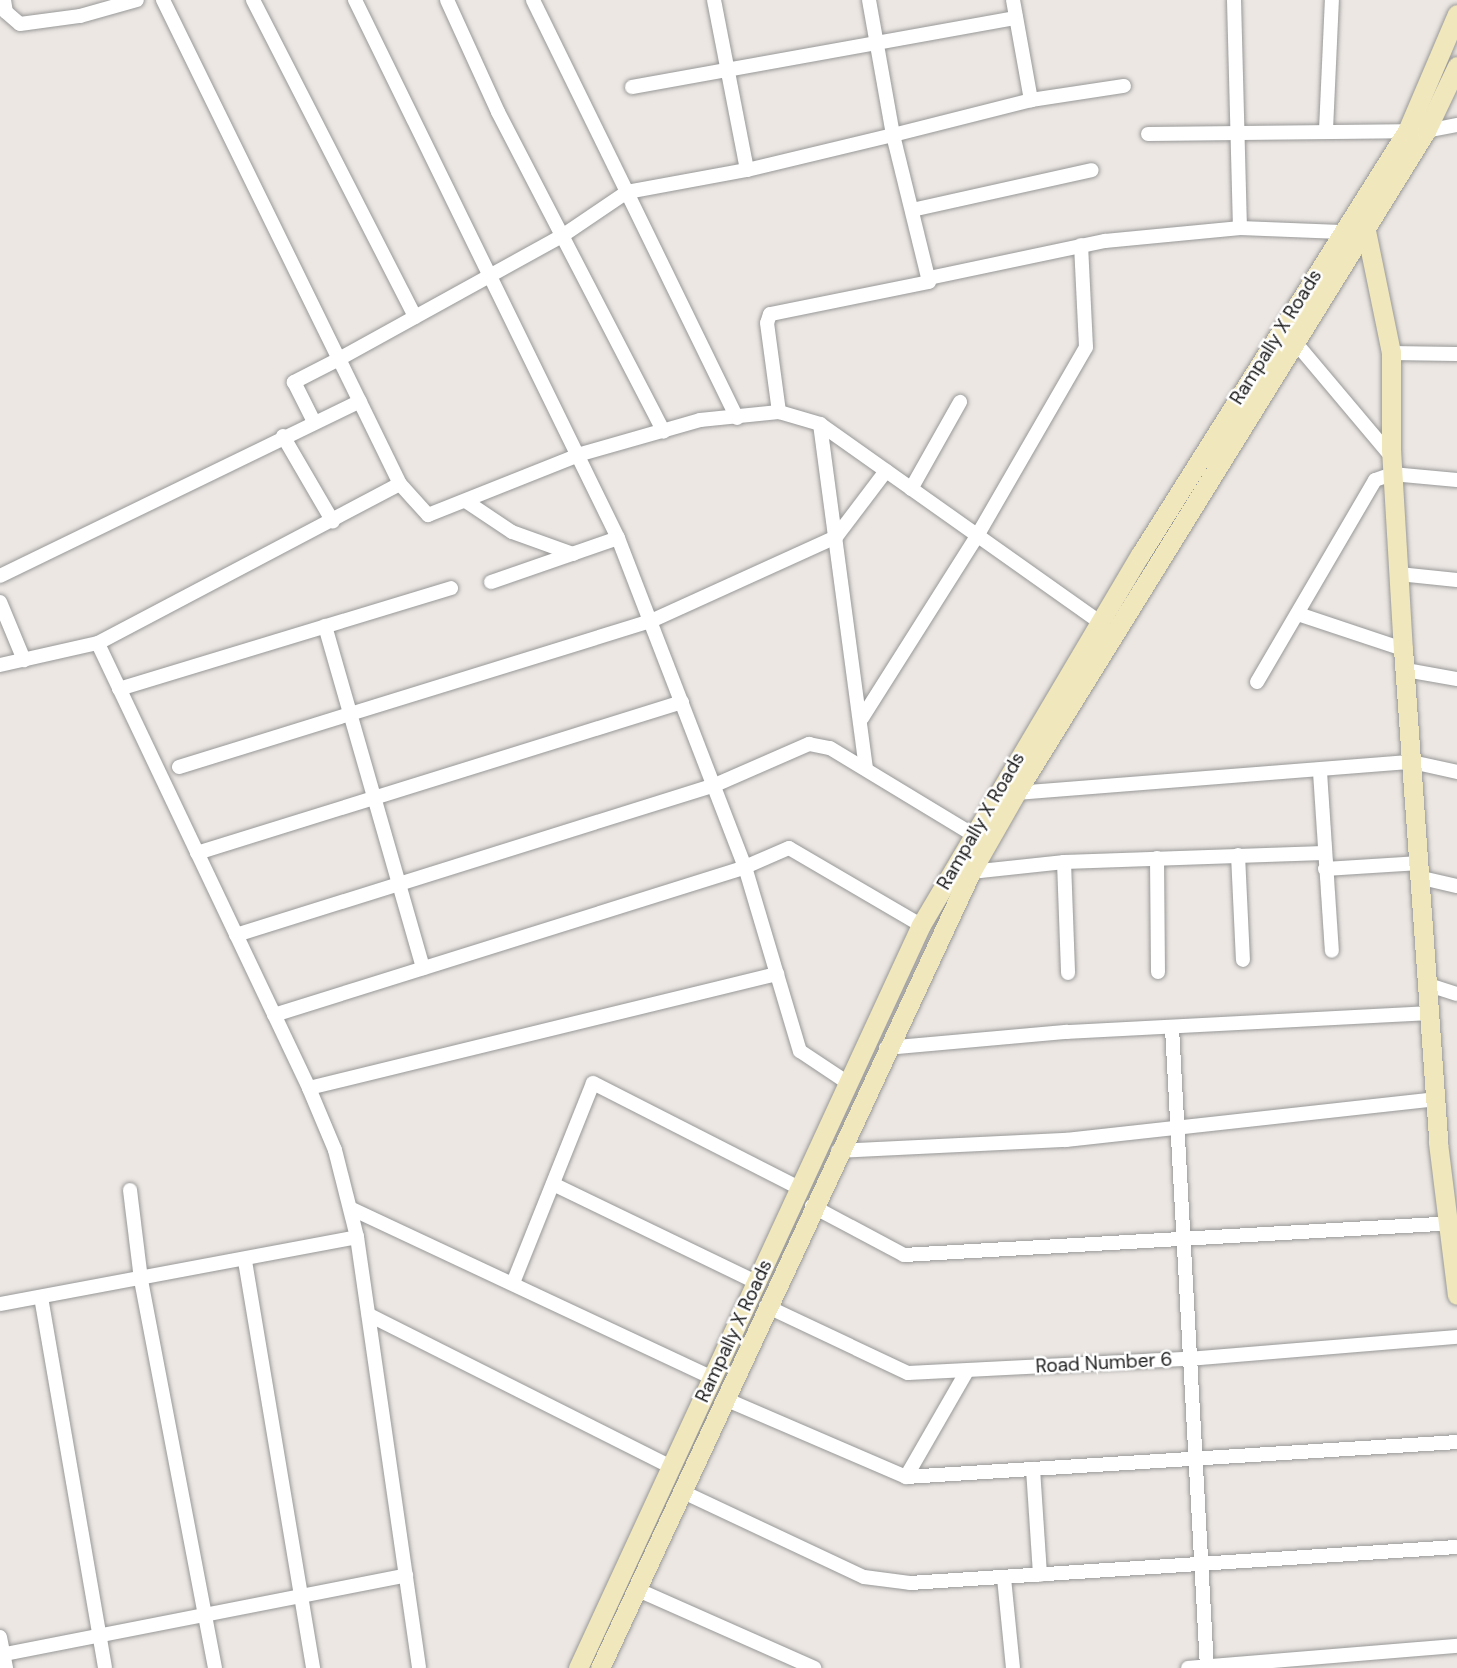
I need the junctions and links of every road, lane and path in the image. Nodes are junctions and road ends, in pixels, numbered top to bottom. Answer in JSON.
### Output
{"nodes":[{"id":1,"x":137,"y":0,"type":"edge"},
{"id":2,"x":163,"y":0,"type":"edge"},
{"id":3,"x":253,"y":0,"type":"edge"},
{"id":4,"x":355,"y":0,"type":"edge"},
{"id":5,"x":447,"y":0,"type":"edge"},
{"id":6,"x":533,"y":0,"type":"edge"},
{"id":7,"x":713,"y":0,"type":"edge"},
{"id":8,"x":869,"y":0,"type":"edge"},
{"id":9,"x":1013,"y":0,"type":"edge"},
{"id":10,"x":1234,"y":0,"type":"edge"},
{"id":11,"x":1332,"y":0,"type":"edge"},
{"id":12,"x":3,"y":6,"type":"edge"},
{"id":13,"x":94,"y":6,"type":"edge"},
{"id":14,"x":1457,"y":14,"type":"edge"},
{"id":15,"x":1016,"y":18,"type":"junction"},
{"id":16,"x":877,"y":42,"type":"junction"},
{"id":17,"x":1457,"y":66,"type":"edge"},
{"id":18,"x":728,"y":73,"type":"junction"},
{"id":19,"x":1124,"y":86,"type":"dead end"},
{"id":20,"x":632,"y":87,"type":"dead end"},
{"id":21,"x":1031,"y":100,"type":"junction"},
{"id":22,"x":1457,"y":125,"type":"edge"},
{"id":23,"x":1235,"y":130,"type":"junction"},
{"id":24,"x":1326,"y":131,"type":"junction"},
{"id":25,"x":1416,"y":131,"type":"junction"},
{"id":26,"x":1148,"y":134,"type":"dead end"},
{"id":27,"x":893,"y":135,"type":"junction"},
{"id":28,"x":747,"y":170,"type":"junction"},
{"id":29,"x":1092,"y":170,"type":"dead end"},
{"id":30,"x":627,"y":192,"type":"junction"},
{"id":31,"x":912,"y":210,"type":"junction"},
{"id":32,"x":1360,"y":219,"type":"junction"},
{"id":33,"x":1240,"y":228,"type":"junction"},
{"id":34,"x":1341,"y":232,"type":"junction"},
{"id":35,"x":562,"y":236,"type":"junction"},
{"id":36,"x":1081,"y":245,"type":"junction"},
{"id":37,"x":491,"y":274,"type":"junction"},
{"id":38,"x":929,"y":278,"type":"junction"},
{"id":39,"x":415,"y":317,"type":"junction"},
{"id":40,"x":1296,"y":342,"type":"junction"},
{"id":41,"x":1391,"y":353,"type":"junction"},
{"id":42,"x":1457,"y":354,"type":"edge"},
{"id":43,"x":340,"y":359,"type":"junction"},
{"id":44,"x":360,"y":401,"type":"junction"},
{"id":45,"x":960,"y":402,"type":"dead end"},
{"id":46,"x":779,"y":412,"type":"junction"},
{"id":47,"x":737,"y":418,"type":"junction"},
{"id":48,"x":314,"y":422,"type":"junction"},
{"id":49,"x":820,"y":424,"type":"junction"},
{"id":50,"x":664,"y":432,"type":"junction"},
{"id":51,"x":283,"y":436,"type":"junction"},
{"id":52,"x":581,"y":454,"type":"junction"},
{"id":53,"x":1392,"y":465,"type":"junction"},
{"id":54,"x":886,"y":471,"type":"junction"},
{"id":55,"x":1457,"y":480,"type":"edge"},
{"id":56,"x":400,"y":484,"type":"junction"},
{"id":57,"x":911,"y":489,"type":"junction"},
{"id":58,"x":467,"y":502,"type":"junction"},
{"id":59,"x":333,"y":522,"type":"junction"},
{"id":60,"x":977,"y":536,"type":"junction"},
{"id":61,"x":836,"y":537,"type":"junction"},
{"id":62,"x":618,"y":538,"type":"junction"},
{"id":63,"x":573,"y":554,"type":"junction"},
{"id":64,"x":1399,"y":574,"type":"junction"},
{"id":65,"x":0,"y":576,"type":"edge"},
{"id":66,"x":1457,"y":580,"type":"edge"},
{"id":67,"x":491,"y":582,"type":"dead end"},
{"id":68,"x":451,"y":588,"type":"dead end"},
{"id":69,"x":0,"y":602,"type":"edge"},
{"id":70,"x":1298,"y":614,"type":"junction"},
{"id":71,"x":651,"y":621,"type":"junction"},
{"id":72,"x":1100,"y":622,"type":"junction"},
{"id":73,"x":326,"y":626,"type":"junction"},
{"id":74,"x":98,"y":643,"type":"junction"},
{"id":75,"x":1403,"y":649,"type":"junction"},
{"id":76,"x":24,"y":660,"type":"junction"},
{"id":77,"x":0,"y":665,"type":"edge"},
{"id":78,"x":1406,"y":670,"type":"junction"},
{"id":79,"x":1457,"y":679,"type":"edge"},
{"id":80,"x":1257,"y":682,"type":"dead end"},
{"id":81,"x":119,"y":689,"type":"junction"},
{"id":82,"x":682,"y":702,"type":"junction"},
{"id":83,"x":351,"y":714,"type":"junction"},
{"id":84,"x":862,"y":718,"type":"junction"},
{"id":85,"x":1412,"y":762,"type":"junction"},
{"id":86,"x":179,"y":767,"type":"dead end"},
{"id":87,"x":866,"y":768,"type":"junction"},
{"id":88,"x":1320,"y":772,"type":"junction"},
{"id":89,"x":1457,"y":772,"type":"edge"},
{"id":90,"x":715,"y":785,"type":"junction"},
{"id":91,"x":1016,"y":793,"type":"junction"},
{"id":92,"x":374,"y":798,"type":"junction"},
{"id":93,"x":972,"y":834,"type":"junction"},
{"id":94,"x":197,"y":853,"type":"junction"},
{"id":95,"x":1324,"y":853,"type":"junction"},
{"id":96,"x":1238,"y":855,"type":"junction"},
{"id":97,"x":1157,"y":858,"type":"junction"},
{"id":98,"x":1063,"y":862,"type":"junction"},
{"id":99,"x":746,"y":867,"type":"junction"},
{"id":100,"x":1325,"y":869,"type":"junction"},
{"id":101,"x":1421,"y":870,"type":"junction"},
{"id":102,"x":971,"y":872,"type":"junction"},
{"id":103,"x":399,"y":884,"type":"junction"},
{"id":104,"x":1457,"y":886,"type":"edge"},
{"id":105,"x":921,"y":925,"type":"junction"},
{"id":106,"x":236,"y":935,"type":"junction"},
{"id":107,"x":1332,"y":951,"type":"dead end"},
{"id":108,"x":1243,"y":960,"type":"dead end"},
{"id":109,"x":423,"y":968,"type":"junction"},
{"id":110,"x":1158,"y":972,"type":"dead end"},
{"id":111,"x":1068,"y":973,"type":"dead end"},
{"id":112,"x":777,"y":974,"type":"junction"},
{"id":113,"x":1429,"y":985,"type":"junction"},
{"id":114,"x":1457,"y":994,"type":"edge"},
{"id":115,"x":1429,"y":1013,"type":"junction"},
{"id":116,"x":274,"y":1015,"type":"junction"},
{"id":117,"x":1172,"y":1028,"type":"junction"},
{"id":118,"x":886,"y":1048,"type":"junction"},
{"id":119,"x":848,"y":1083,"type":"junction"},
{"id":120,"x":309,"y":1088,"type":"junction"},
{"id":121,"x":1435,"y":1099,"type":"junction"},
{"id":122,"x":1177,"y":1130,"type":"junction"},
{"id":123,"x":838,"y":1151,"type":"junction"},
{"id":124,"x":1450,"y":1172,"type":"edge"},
{"id":125,"x":553,"y":1184,"type":"junction"},
{"id":126,"x":799,"y":1188,"type":"junction"},
{"id":127,"x":130,"y":1190,"type":"dead end"},
{"id":128,"x":812,"y":1206,"type":"junction"},
{"id":129,"x":352,"y":1209,"type":"junction"},
{"id":130,"x":1453,"y":1223,"type":"edge"},
{"id":131,"x":357,"y":1237,"type":"junction"},
{"id":132,"x":1183,"y":1239,"type":"junction"},
{"id":133,"x":245,"y":1261,"type":"junction"},
{"id":134,"x":141,"y":1280,"type":"junction"},
{"id":135,"x":756,"y":1282,"type":"junction"},
{"id":136,"x":513,"y":1283,"type":"junction"},
{"id":137,"x":1457,"y":1295,"type":"edge"},
{"id":138,"x":41,"y":1297,"type":"junction"},
{"id":139,"x":0,"y":1304,"type":"edge"},
{"id":140,"x":766,"y":1306,"type":"junction"},
{"id":141,"x":369,"y":1315,"type":"junction"},
{"id":142,"x":1457,"y":1337,"type":"edge"},
{"id":143,"x":1188,"y":1359,"type":"junction"},
{"id":144,"x":967,"y":1371,"type":"junction"},
{"id":145,"x":712,"y":1378,"type":"junction"},
{"id":146,"x":725,"y":1399,"type":"junction"},
{"id":147,"x":1457,"y":1442,"type":"edge"},
{"id":148,"x":1194,"y":1458,"type":"junction"},
{"id":149,"x":671,"y":1467,"type":"junction"},
{"id":150,"x":1033,"y":1469,"type":"junction"},
{"id":151,"x":906,"y":1477,"type":"junction"},
{"id":152,"x":681,"y":1491,"type":"junction"},
{"id":153,"x":1457,"y":1547,"type":"edge"},
{"id":154,"x":1200,"y":1563,"type":"junction"},
{"id":155,"x":406,"y":1575,"type":"junction"},
{"id":156,"x":1040,"y":1575,"type":"junction"},
{"id":157,"x":1004,"y":1578,"type":"junction"},
{"id":158,"x":636,"y":1590,"type":"junction"},
{"id":159,"x":303,"y":1596,"type":"junction"},
{"id":160,"x":205,"y":1616,"type":"junction"},
{"id":161,"x":100,"y":1636,"type":"junction"},
{"id":162,"x":0,"y":1637,"type":"edge"},
{"id":163,"x":1457,"y":1646,"type":"edge"},
{"id":164,"x":3,"y":1659,"type":"edge"},
{"id":165,"x":1207,"y":1667,"type":"edge"},
{"id":166,"x":105,"y":1668,"type":"edge"},
{"id":167,"x":215,"y":1668,"type":"edge"},
{"id":168,"x":313,"y":1668,"type":"edge"},
{"id":169,"x":419,"y":1668,"type":"edge"},
{"id":170,"x":578,"y":1668,"type":"edge"},
{"id":171,"x":600,"y":1668,"type":"edge"},
{"id":172,"x":814,"y":1668,"type":"edge"},
{"id":173,"x":1013,"y":1668,"type":"edge"},
{"id":174,"x":1188,"y":1668,"type":"edge"}],
"edges":[{"from":1,"to":13,"type":"street"},
{"from":2,"to":43,"type":"street"},
{"from":3,"to":39,"type":"street"},
{"from":4,"to":37,"type":"street"},
{"from":5,"to":35,"type":"street"},
{"from":6,"to":30,"type":"street"},
{"from":7,"to":18,"type":"street"},
{"from":8,"to":16,"type":"street"},
{"from":9,"to":15,"type":"street"},
{"from":10,"to":23,"type":"street"},
{"from":11,"to":24,"type":"street"},
{"from":12,"to":13,"type":"street"},
{"from":14,"to":25,"type":"main road"},
{"from":15,"to":16,"type":"street"},
{"from":15,"to":21,"type":"street"},
{"from":16,"to":18,"type":"street"},
{"from":16,"to":27,"type":"street"},
{"from":17,"to":25,"type":"main road"},
{"from":18,"to":20,"type":"street"},
{"from":18,"to":28,"type":"street"},
{"from":19,"to":21,"type":"street"},
{"from":21,"to":27,"type":"street"},
{"from":22,"to":25,"type":"street"},
{"from":23,"to":24,"type":"street"},
{"from":23,"to":26,"type":"street"},
{"from":23,"to":33,"type":"street"},
{"from":24,"to":25,"type":"street"},
{"from":25,"to":32,"type":"main road"},
{"from":27,"to":28,"type":"street"},
{"from":27,"to":31,"type":"street"},
{"from":28,"to":30,"type":"street"},
{"from":29,"to":31,"type":"street"},
{"from":30,"to":35,"type":"street"},
{"from":30,"to":47,"type":"street"},
{"from":31,"to":38,"type":"street"},
{"from":32,"to":34,"type":"main road","name":"Rampally X Roads"},
{"from":32,"to":40,"type":"main road"},
{"from":32,"to":41,"type":"main road"},
{"from":33,"to":34,"type":"street"},
{"from":33,"to":36,"type":"street"},
{"from":34,"to":72,"type":"main road","name":"Rampally X Roads"},
{"from":35,"to":37,"type":"street"},
{"from":35,"to":50,"type":"street"},
{"from":36,"to":38,"type":"street"},
{"from":36,"to":60,"type":"street"},
{"from":37,"to":39,"type":"street"},
{"from":37,"to":52,"type":"street"},
{"from":38,"to":46,"type":"street"},
{"from":39,"to":43,"type":"street"},
{"from":40,"to":53,"type":"street"},
{"from":40,"to":91,"type":"main road"},
{"from":41,"to":42,"type":"street"},
{"from":41,"to":53,"type":"main road"},
{"from":43,"to":44,"type":"street"},
{"from":43,"to":48,"type":"street"},
{"from":44,"to":48,"type":"street"},
{"from":44,"to":56,"type":"street"},
{"from":45,"to":57,"type":"street"},
{"from":46,"to":47,"type":"street"},
{"from":46,"to":49,"type":"street"},
{"from":47,"to":50,"type":"street"},
{"from":48,"to":51,"type":"street"},
{"from":49,"to":54,"type":"street"},
{"from":49,"to":61,"type":"street"},
{"from":50,"to":52,"type":"street"},
{"from":51,"to":59,"type":"street"},
{"from":51,"to":65,"type":"street"},
{"from":52,"to":58,"type":"street"},
{"from":52,"to":62,"type":"street"},
{"from":53,"to":55,"type":"street"},
{"from":53,"to":64,"type":"main road"},
{"from":53,"to":70,"type":"street"},
{"from":54,"to":57,"type":"street"},
{"from":54,"to":61,"type":"street"},
{"from":56,"to":58,"type":"street"},
{"from":56,"to":59,"type":"street"},
{"from":57,"to":60,"type":"street"},
{"from":58,"to":63,"type":"street"},
{"from":59,"to":74,"type":"street"},
{"from":60,"to":72,"type":"street"},
{"from":60,"to":84,"type":"street"},
{"from":61,"to":71,"type":"street"},
{"from":61,"to":84,"type":"street"},
{"from":62,"to":63,"type":"street"},
{"from":62,"to":71,"type":"street"},
{"from":63,"to":67,"type":"street"},
{"from":64,"to":66,"type":"street"},
{"from":64,"to":75,"type":"main road"},
{"from":68,"to":73,"type":"street"},
{"from":69,"to":76,"type":"street"},
{"from":70,"to":75,"type":"street"},
{"from":70,"to":80,"type":"street"},
{"from":71,"to":82,"type":"street"},
{"from":71,"to":83,"type":"street"},
{"from":72,"to":93,"type":"main road","name":"Rampally X Roads"},
{"from":73,"to":81,"type":"street"},
{"from":73,"to":83,"type":"street"},
{"from":74,"to":76,"type":"street"},
{"from":74,"to":81,"type":"street"},
{"from":75,"to":78,"type":"main road"},
{"from":76,"to":77,"type":"street"},
{"from":78,"to":79,"type":"street"},
{"from":78,"to":85,"type":"main road"},
{"from":81,"to":94,"type":"street"},
{"from":82,"to":90,"type":"street"},
{"from":82,"to":92,"type":"street"},
{"from":83,"to":86,"type":"street"},
{"from":83,"to":92,"type":"street"},
{"from":84,"to":87,"type":"street"},
{"from":85,"to":88,"type":"street"},
{"from":85,"to":89,"type":"street"},
{"from":85,"to":101,"type":"main road"},
{"from":87,"to":90,"type":"street"},
{"from":87,"to":93,"type":"street"},
{"from":88,"to":91,"type":"street"},
{"from":88,"to":95,"type":"street"},
{"from":90,"to":99,"type":"street"},
{"from":90,"to":103,"type":"street"},
{"from":91,"to":102,"type":"main road"},
{"from":92,"to":94,"type":"street"},
{"from":92,"to":103,"type":"street"},
{"from":93,"to":105,"type":"main road","name":"Rampally X Roads"},
{"from":94,"to":106,"type":"street"},
{"from":95,"to":96,"type":"street"},
{"from":95,"to":100,"type":"street"},
{"from":96,"to":97,"type":"street"},
{"from":96,"to":108,"type":"street"},
{"from":97,"to":98,"type":"street"},
{"from":97,"to":110,"type":"street"},
{"from":98,"to":102,"type":"street"},
{"from":98,"to":111,"type":"street"},
{"from":99,"to":105,"type":"street"},
{"from":99,"to":109,"type":"street"},
{"from":99,"to":112,"type":"street"},
{"from":100,"to":101,"type":"street"},
{"from":100,"to":107,"type":"street"},
{"from":101,"to":104,"type":"street"},
{"from":101,"to":113,"type":"main road"},
{"from":102,"to":118,"type":"main road"},
{"from":103,"to":106,"type":"street"},
{"from":103,"to":109,"type":"street"},
{"from":105,"to":119,"type":"main road","name":"Rampally X Roads"},
{"from":106,"to":116,"type":"street"},
{"from":109,"to":116,"type":"street"},
{"from":112,"to":119,"type":"street"},
{"from":112,"to":120,"type":"street"},
{"from":113,"to":114,"type":"street"},
{"from":113,"to":115,"type":"main road"},
{"from":115,"to":117,"type":"street"},
{"from":115,"to":121,"type":"main road"},
{"from":116,"to":120,"type":"street"},
{"from":117,"to":118,"type":"street"},
{"from":117,"to":122,"type":"street"},
{"from":118,"to":123,"type":"main road"},
{"from":119,"to":126,"type":"main road","name":"Rampally X Roads"},
{"from":120,"to":129,"type":"street"},
{"from":121,"to":122,"type":"street"},
{"from":121,"to":124,"type":"main road"},
{"from":122,"to":123,"type":"street"},
{"from":122,"to":132,"type":"street"},
{"from":123,"to":128,"type":"main road"},
{"from":124,"to":130,"type":"main road"},
{"from":125,"to":126,"type":"street"},
{"from":125,"to":135,"type":"street"},
{"from":125,"to":136,"type":"street"},
{"from":126,"to":135,"type":"main road","name":"Rampally X Roads"},
{"from":127,"to":134,"type":"street"},
{"from":128,"to":132,"type":"street"},
{"from":128,"to":140,"type":"main road"},
{"from":129,"to":131,"type":"street"},
{"from":129,"to":136,"type":"street"},
{"from":130,"to":132,"type":"street"},
{"from":130,"to":137,"type":"main road"},
{"from":131,"to":133,"type":"street"},
{"from":131,"to":141,"type":"street"},
{"from":132,"to":143,"type":"street"},
{"from":133,"to":134,"type":"street"},
{"from":133,"to":159,"type":"street"},
{"from":134,"to":138,"type":"street"},
{"from":134,"to":160,"type":"street"},
{"from":135,"to":145,"type":"main road","name":"Rampally X Roads"},
{"from":136,"to":145,"type":"street"},
{"from":138,"to":139,"type":"street"},
{"from":138,"to":161,"type":"street"},
{"from":140,"to":144,"type":"street","name":"Road Number 6"},
{"from":140,"to":146,"type":"main road"},
{"from":141,"to":149,"type":"street"},
{"from":141,"to":155,"type":"street"},
{"from":142,"to":143,"type":"street","name":"Road Number 6"},
{"from":143,"to":144,"type":"street","name":"Road Number 6"},
{"from":143,"to":148,"type":"street"},
{"from":144,"to":151,"type":"street"},
{"from":145,"to":149,"type":"main road","name":"Rampally X Roads"},
{"from":146,"to":151,"type":"street"},
{"from":146,"to":152,"type":"main road"},
{"from":147,"to":148,"type":"street"},
{"from":148,"to":150,"type":"street"},
{"from":148,"to":154,"type":"street"},
{"from":149,"to":170,"type":"main road","name":"Rampally X Roads"},
{"from":150,"to":151,"type":"street"},
{"from":150,"to":156,"type":"street"},
{"from":152,"to":157,"type":"street"},
{"from":152,"to":158,"type":"main road"},
{"from":153,"to":154,"type":"street"},
{"from":154,"to":156,"type":"street"},
{"from":154,"to":165,"type":"street"},
{"from":155,"to":159,"type":"street"},
{"from":155,"to":169,"type":"street"},
{"from":156,"to":157,"type":"street"},
{"from":157,"to":173,"type":"street"},
{"from":158,"to":171,"type":"main road"},
{"from":158,"to":172,"type":"street"},
{"from":159,"to":160,"type":"street"},
{"from":159,"to":168,"type":"street"},
{"from":160,"to":161,"type":"street"},
{"from":160,"to":167,"type":"street"},
{"from":161,"to":164,"type":"street"},
{"from":161,"to":166,"type":"street"},
{"from":162,"to":164,"type":"street"},
{"from":163,"to":165,"type":"street"},
{"from":165,"to":174,"type":"street"}]}
